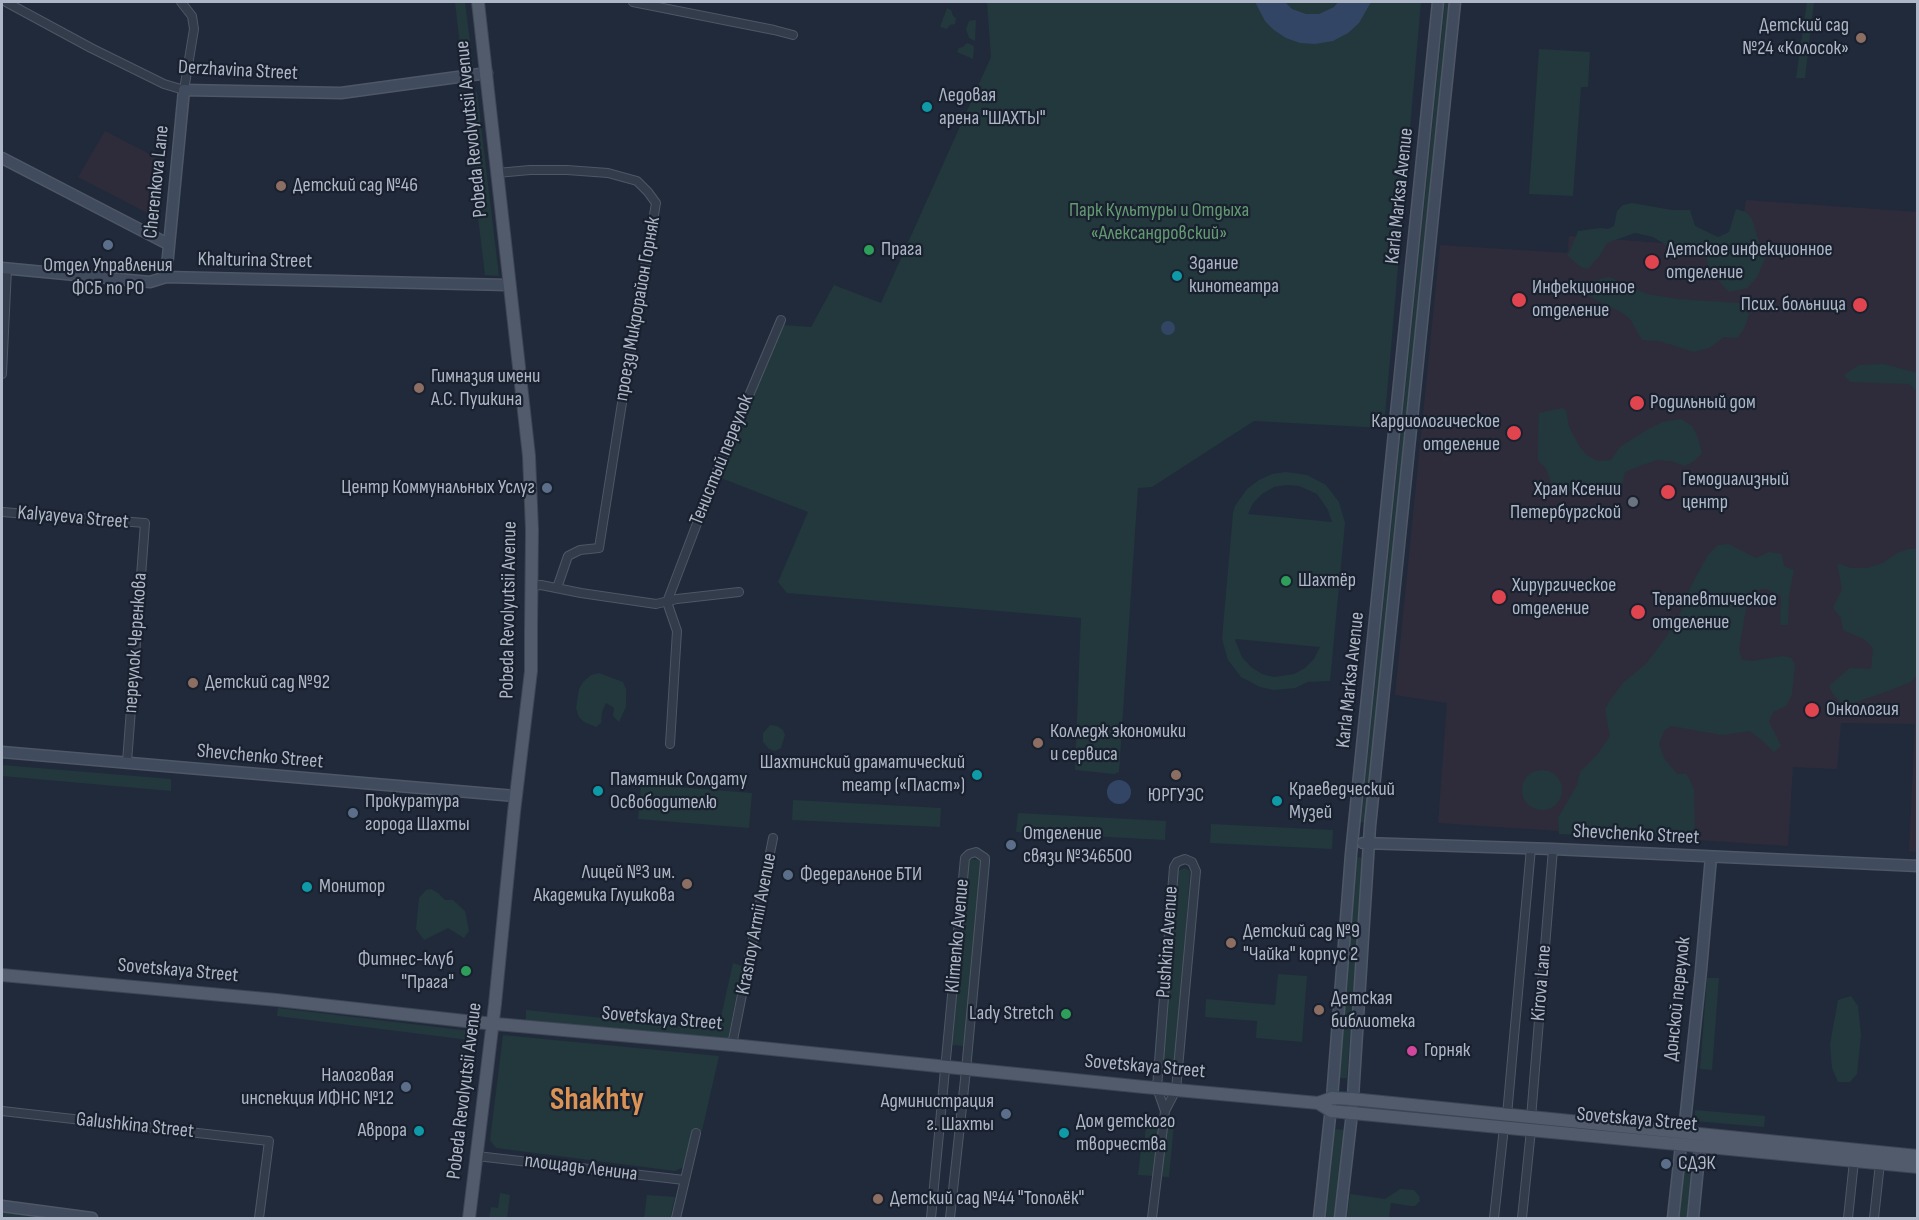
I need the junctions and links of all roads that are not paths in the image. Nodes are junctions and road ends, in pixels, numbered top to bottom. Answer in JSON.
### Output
{"nodes":[{"id":1,"x":6,"y":2,"type":"edge"},
{"id":2,"x":181,"y":2,"type":"edge"},
{"id":3,"x":478,"y":2,"type":"edge"},
{"id":4,"x":633,"y":2,"type":"edge"},
{"id":5,"x":1438,"y":2,"type":"edge"},
{"id":6,"x":1455,"y":2,"type":"edge"},
{"id":7,"x":793,"y":35,"type":"dead end"},
{"id":8,"x":487,"y":73,"type":"junction"},
{"id":9,"x":184,"y":90,"type":"junction"},
{"id":10,"x":2,"y":158,"type":"edge"},
{"id":11,"x":497,"y":173,"type":"junction"},
{"id":12,"x":168,"y":244,"type":"junction"},
{"id":13,"x":4,"y":268,"type":"edge"},
{"id":14,"x":166,"y":277,"type":"junction"},
{"id":15,"x":508,"y":285,"type":"junction"},
{"id":16,"x":781,"y":320,"type":"dead end"},
{"id":17,"x":2,"y":374,"type":"edge"},
{"id":18,"x":2,"y":512,"type":"edge"},
{"id":19,"x":145,"y":523,"type":"joint"},
{"id":20,"x":531,"y":586,"type":"junction"},
{"id":21,"x":557,"y":588,"type":"junction"},
{"id":22,"x":738,"y":592,"type":"dead end"},
{"id":23,"x":667,"y":602,"type":"junction"},
{"id":24,"x":670,"y":744,"type":"dead end"},
{"id":25,"x":2,"y":752,"type":"edge"},
{"id":26,"x":127,"y":762,"type":"junction"},
{"id":27,"x":515,"y":796,"type":"junction"},
{"id":28,"x":774,"y":838,"type":"dead end"},
{"id":29,"x":1353,"y":842,"type":"junction"},
{"id":30,"x":1369,"y":843,"type":"junction"},
{"id":31,"x":1531,"y":848,"type":"junction"},
{"id":32,"x":1553,"y":849,"type":"junction"},
{"id":33,"x":1711,"y":857,"type":"junction"},
{"id":34,"x":1917,"y":866,"type":"edge"},
{"id":35,"x":2,"y":975,"type":"edge"},
{"id":36,"x":492,"y":1024,"type":"junction"},
{"id":37,"x":732,"y":1045,"type":"junction"},
{"id":38,"x":946,"y":1068,"type":"junction"},
{"id":39,"x":966,"y":1070,"type":"junction"},
{"id":40,"x":1157,"y":1088,"type":"junction"},
{"id":41,"x":1176,"y":1090,"type":"junction"},
{"id":42,"x":1352,"y":1099,"type":"junction"},
{"id":43,"x":1331,"y":1104,"type":"junction"},
{"id":44,"x":2,"y":1112,"type":"edge"},
{"id":45,"x":1165,"y":1112,"type":"junction"},
{"id":46,"x":1352,"y":1113,"type":"junction"},
{"id":47,"x":1505,"y":1121,"type":"junction"},
{"id":48,"x":1531,"y":1124,"type":"junction"},
{"id":49,"x":1686,"y":1131,"type":"junction"},
{"id":50,"x":696,"y":1133,"type":"dead end"},
{"id":51,"x":1681,"y":1145,"type":"junction"},
{"id":52,"x":1700,"y":1146,"type":"junction"},
{"id":53,"x":477,"y":1156,"type":"junction"},
{"id":54,"x":1917,"y":1156,"type":"edge"},
{"id":55,"x":1854,"y":1161,"type":"junction"},
{"id":56,"x":1880,"y":1163,"type":"junction"},
{"id":57,"x":1917,"y":1167,"type":"edge"},
{"id":58,"x":684,"y":1180,"type":"junction"},
{"id":59,"x":2,"y":1206,"type":"edge"},
{"id":60,"x":92,"y":1218,"type":"edge"},
{"id":61,"x":259,"y":1218,"type":"edge"},
{"id":62,"x":470,"y":1218,"type":"edge"},
{"id":63,"x":676,"y":1218,"type":"edge"},
{"id":64,"x":931,"y":1218,"type":"edge"},
{"id":65,"x":950,"y":1218,"type":"edge"},
{"id":66,"x":1152,"y":1218,"type":"edge"},
{"id":67,"x":1319,"y":1218,"type":"edge"},
{"id":68,"x":1340,"y":1218,"type":"edge"},
{"id":69,"x":1494,"y":1218,"type":"edge"},
{"id":70,"x":1522,"y":1218,"type":"edge"},
{"id":71,"x":1673,"y":1218,"type":"edge"},
{"id":72,"x":1693,"y":1218,"type":"edge"},
{"id":73,"x":1848,"y":1218,"type":"edge"},
{"id":74,"x":1874,"y":1218,"type":"edge"}],
"edges":[{"from":1,"to":9,"type":"street","name":"Derzhavina Street"},
{"from":2,"to":9,"type":"street"},
{"from":3,"to":8,"type":"main road","name":"Pobeda Revolyutsii Avenue"},
{"from":4,"to":7,"type":"street"},
{"from":5,"to":29,"type":"main road","name":"Karla Marksa Avenue"},
{"from":6,"to":30,"type":"main road","name":"Karla Marksa Avenue"},
{"from":8,"to":9,"type":"main road","name":"Derzhavina Street"},
{"from":8,"to":11,"type":"main road","name":"Pobeda Revolyutsii Avenue"},
{"from":9,"to":12,"type":"main road","name":"Cherenkova Lane"},
{"from":10,"to":12,"type":"main road"},
{"from":11,"to":15,"type":"main road","name":"Pobeda Revolyutsii Avenue"},
{"from":11,"to":21,"type":"street","name":"проезд Микрорайон Горняк"},
{"from":12,"to":14,"type":"main road","name":"Cherenkova Lane"},
{"from":13,"to":14,"type":"main road","name":"Khalturina Street"},
{"from":13,"to":17,"type":"street"},
{"from":14,"to":15,"type":"main road","name":"Khalturina Street"},
{"from":15,"to":20,"type":"main road","name":"Pobeda Revolyutsii Avenue"},
{"from":16,"to":23,"type":"street","name":"Тенистый переулок"},
{"from":18,"to":19,"type":"street","name":"Kalyayeva Street"},
{"from":19,"to":26,"type":"street","name":"переулок Черенкова"},
{"from":20,"to":21,"type":"street"},
{"from":20,"to":27,"type":"main road","name":"Pobeda Revolyutsii Avenue"},
{"from":21,"to":23,"type":"street"},
{"from":22,"to":23,"type":"street"},
{"from":23,"to":24,"type":"street"},
{"from":25,"to":26,"type":"main road","name":"Shevchenko Street"},
{"from":26,"to":27,"type":"main road","name":"Shevchenko Street"},
{"from":27,"to":36,"type":"main road","name":"Pobeda Revolyutsii Avenue"},
{"from":28,"to":37,"type":"street","name":"Krasnoy Armii Avenue"},
{"from":29,"to":30,"type":"main road","name":"Shevchenko Street"},
{"from":29,"to":43,"type":"main road","name":"Karla Marksa Avenue"},
{"from":30,"to":31,"type":"main road","name":"Shevchenko Street"},
{"from":30,"to":42,"type":"main road","name":"Karla Marksa Avenue"},
{"from":31,"to":32,"type":"main road","name":"Shevchenko Street"},
{"from":31,"to":47,"type":"street","name":"Kirova Lane"},
{"from":32,"to":33,"type":"main road","name":"Shevchenko Street"},
{"from":32,"to":48,"type":"street","name":"Kirova Lane"},
{"from":33,"to":34,"type":"main road","name":"Shevchenko Street"},
{"from":33,"to":49,"type":"main road","name":"Донской переулок"},
{"from":35,"to":36,"type":"main road","name":"Sovetskaya Street"},
{"from":36,"to":37,"type":"main road","name":"Sovetskaya Street"},
{"from":36,"to":53,"type":"main road","name":"Pobeda Revolyutsii Avenue"},
{"from":37,"to":38,"type":"main road","name":"Sovetskaya Street"},
{"from":38,"to":39,"type":"main road","name":"Sovetskaya Street"},
{"from":38,"to":39,"type":"street","name":"Klimenko Avenue"},
{"from":38,"to":64,"type":"street","name":"Klimenko Avenue"},
{"from":39,"to":40,"type":"main road","name":"Sovetskaya Street"},
{"from":39,"to":65,"type":"street","name":"Klimenko Avenue"},
{"from":40,"to":41,"type":"main road","name":"Sovetskaya Street"},
{"from":40,"to":41,"type":"street","name":"Pushkina Avenue"},
{"from":40,"to":45,"type":"street","name":"Pushkina Avenue"},
{"from":41,"to":43,"type":"main road","name":"Sovetskaya Street"},
{"from":41,"to":45,"type":"street","name":"Pushkina Avenue"},
{"from":42,"to":43,"type":"main road","name":"Sovetskaya Street"},
{"from":42,"to":46,"type":"main road","name":"Karla Marksa Avenue"},
{"from":42,"to":47,"type":"main road","name":"Sovetskaya Street"},
{"from":43,"to":46,"type":"main road","name":"Sovetskaya Street"},
{"from":43,"to":67,"type":"main road","name":"Karla Marksa Avenue"},
{"from":44,"to":61,"type":"street","name":"Galushkina Street"},
{"from":45,"to":66,"type":"street","name":"Pushkina Avenue"},
{"from":46,"to":47,"type":"main road","name":"Sovetskaya Street"},
{"from":46,"to":68,"type":"main road","name":"Karla Marksa Avenue"},
{"from":47,"to":48,"type":"main road","name":"Sovetskaya Street"},
{"from":47,"to":69,"type":"street","name":"Kirova Lane"},
{"from":48,"to":49,"type":"main road","name":"Sovetskaya Street"},
{"from":48,"to":51,"type":"main road","name":"Sovetskaya Street"},
{"from":48,"to":70,"type":"street","name":"Kirova Lane"},
{"from":49,"to":51,"type":"main road","name":"Донской переулок"},
{"from":49,"to":52,"type":"main road"},
{"from":49,"to":54,"type":"main road","name":"Sovetskaya Street"},
{"from":50,"to":58,"type":"street"},
{"from":51,"to":52,"type":"main road","name":"Sovetskaya Street"},
{"from":51,"to":71,"type":"main road"},
{"from":52,"to":55,"type":"main road","name":"Sovetskaya Street"},
{"from":52,"to":72,"type":"main road"},
{"from":53,"to":58,"type":"street","name":"площадь Ленина"},
{"from":53,"to":62,"type":"main road","name":"Pobeda Revolyutsii Avenue"},
{"from":55,"to":56,"type":"main road","name":"Sovetskaya Street"},
{"from":55,"to":73,"type":"street"},
{"from":56,"to":57,"type":"main road","name":"Sovetskaya Street"},
{"from":56,"to":74,"type":"street"},
{"from":58,"to":63,"type":"street"},
{"from":59,"to":60,"type":"main road"}]}
